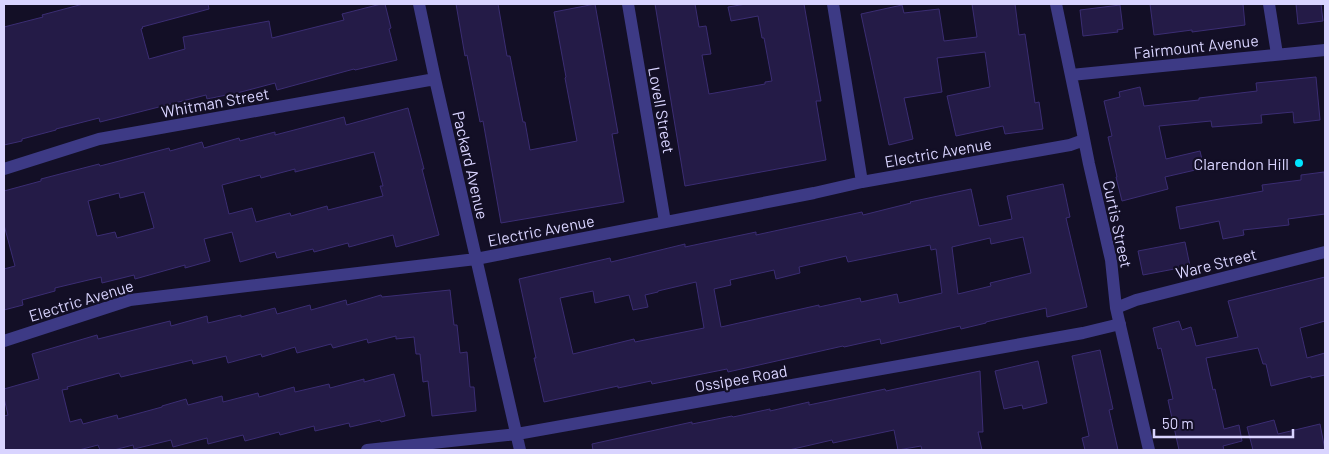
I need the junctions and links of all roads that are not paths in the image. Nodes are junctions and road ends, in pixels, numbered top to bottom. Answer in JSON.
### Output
{"nodes":[{"id":1,"x":420,"y":4,"type":"edge"},
{"id":2,"x":628,"y":4,"type":"edge"},
{"id":3,"x":833,"y":4,"type":"edge"},
{"id":4,"x":1056,"y":4,"type":"edge"},
{"id":5,"x":1269,"y":4,"type":"edge"},
{"id":6,"x":1325,"y":50,"type":"edge"},
{"id":7,"x":1277,"y":54,"type":"junction"},
{"id":8,"x":1071,"y":75,"type":"junction"},
{"id":9,"x":435,"y":79,"type":"junction"},
{"id":10,"x":1084,"y":140,"type":"junction"},
{"id":11,"x":4,"y":169,"type":"edge"},
{"id":12,"x":862,"y":182,"type":"junction"},
{"id":13,"x":665,"y":222,"type":"junction"},
{"id":14,"x":1325,"y":252,"type":"edge"},
{"id":15,"x":476,"y":260,"type":"junction"},
{"id":16,"x":1116,"y":308,"type":"junction"},
{"id":17,"x":1120,"y":324,"type":"junction"},
{"id":18,"x":4,"y":341,"type":"edge"},
{"id":19,"x":517,"y":434,"type":"junction"},
{"id":20,"x":367,"y":450,"type":"edge"},
{"id":21,"x":520,"y":450,"type":"edge"},
{"id":22,"x":1149,"y":450,"type":"edge"}],
"edges":[{"from":1,"to":9,"type":"street","name":"Packard Avenue"},
{"from":2,"to":13,"type":"street","name":"Lovell Street"},
{"from":3,"to":12,"type":"street"},
{"from":4,"to":8,"type":"street","name":"Curtis Street"},
{"from":5,"to":7,"type":"street"},
{"from":6,"to":7,"type":"street","name":"Fairmount Avenue"},
{"from":7,"to":8,"type":"street","name":"Fairmount Avenue"},
{"from":8,"to":10,"type":"street","name":"Curtis Street"},
{"from":9,"to":11,"type":"street","name":"Whitman Street"},
{"from":9,"to":15,"type":"street","name":"Packard Avenue"},
{"from":10,"to":12,"type":"street","name":"Electric Avenue"},
{"from":10,"to":16,"type":"street","name":"Curtis Street"},
{"from":12,"to":13,"type":"street","name":"Electric Avenue"},
{"from":13,"to":15,"type":"street","name":"Electric Avenue"},
{"from":14,"to":16,"type":"street","name":"Ware Street"},
{"from":15,"to":18,"type":"street","name":"Electric Avenue"},
{"from":15,"to":19,"type":"street","name":"Packard Avenue"},
{"from":16,"to":17,"type":"street","name":"Curtis Street"},
{"from":17,"to":19,"type":"street","name":"Ossipee Road"},
{"from":17,"to":22,"type":"street","name":"Curtis Street"},
{"from":19,"to":20,"type":"street","name":"Ossipee Road"},
{"from":19,"to":21,"type":"street","name":"Packard Avenue"}]}
